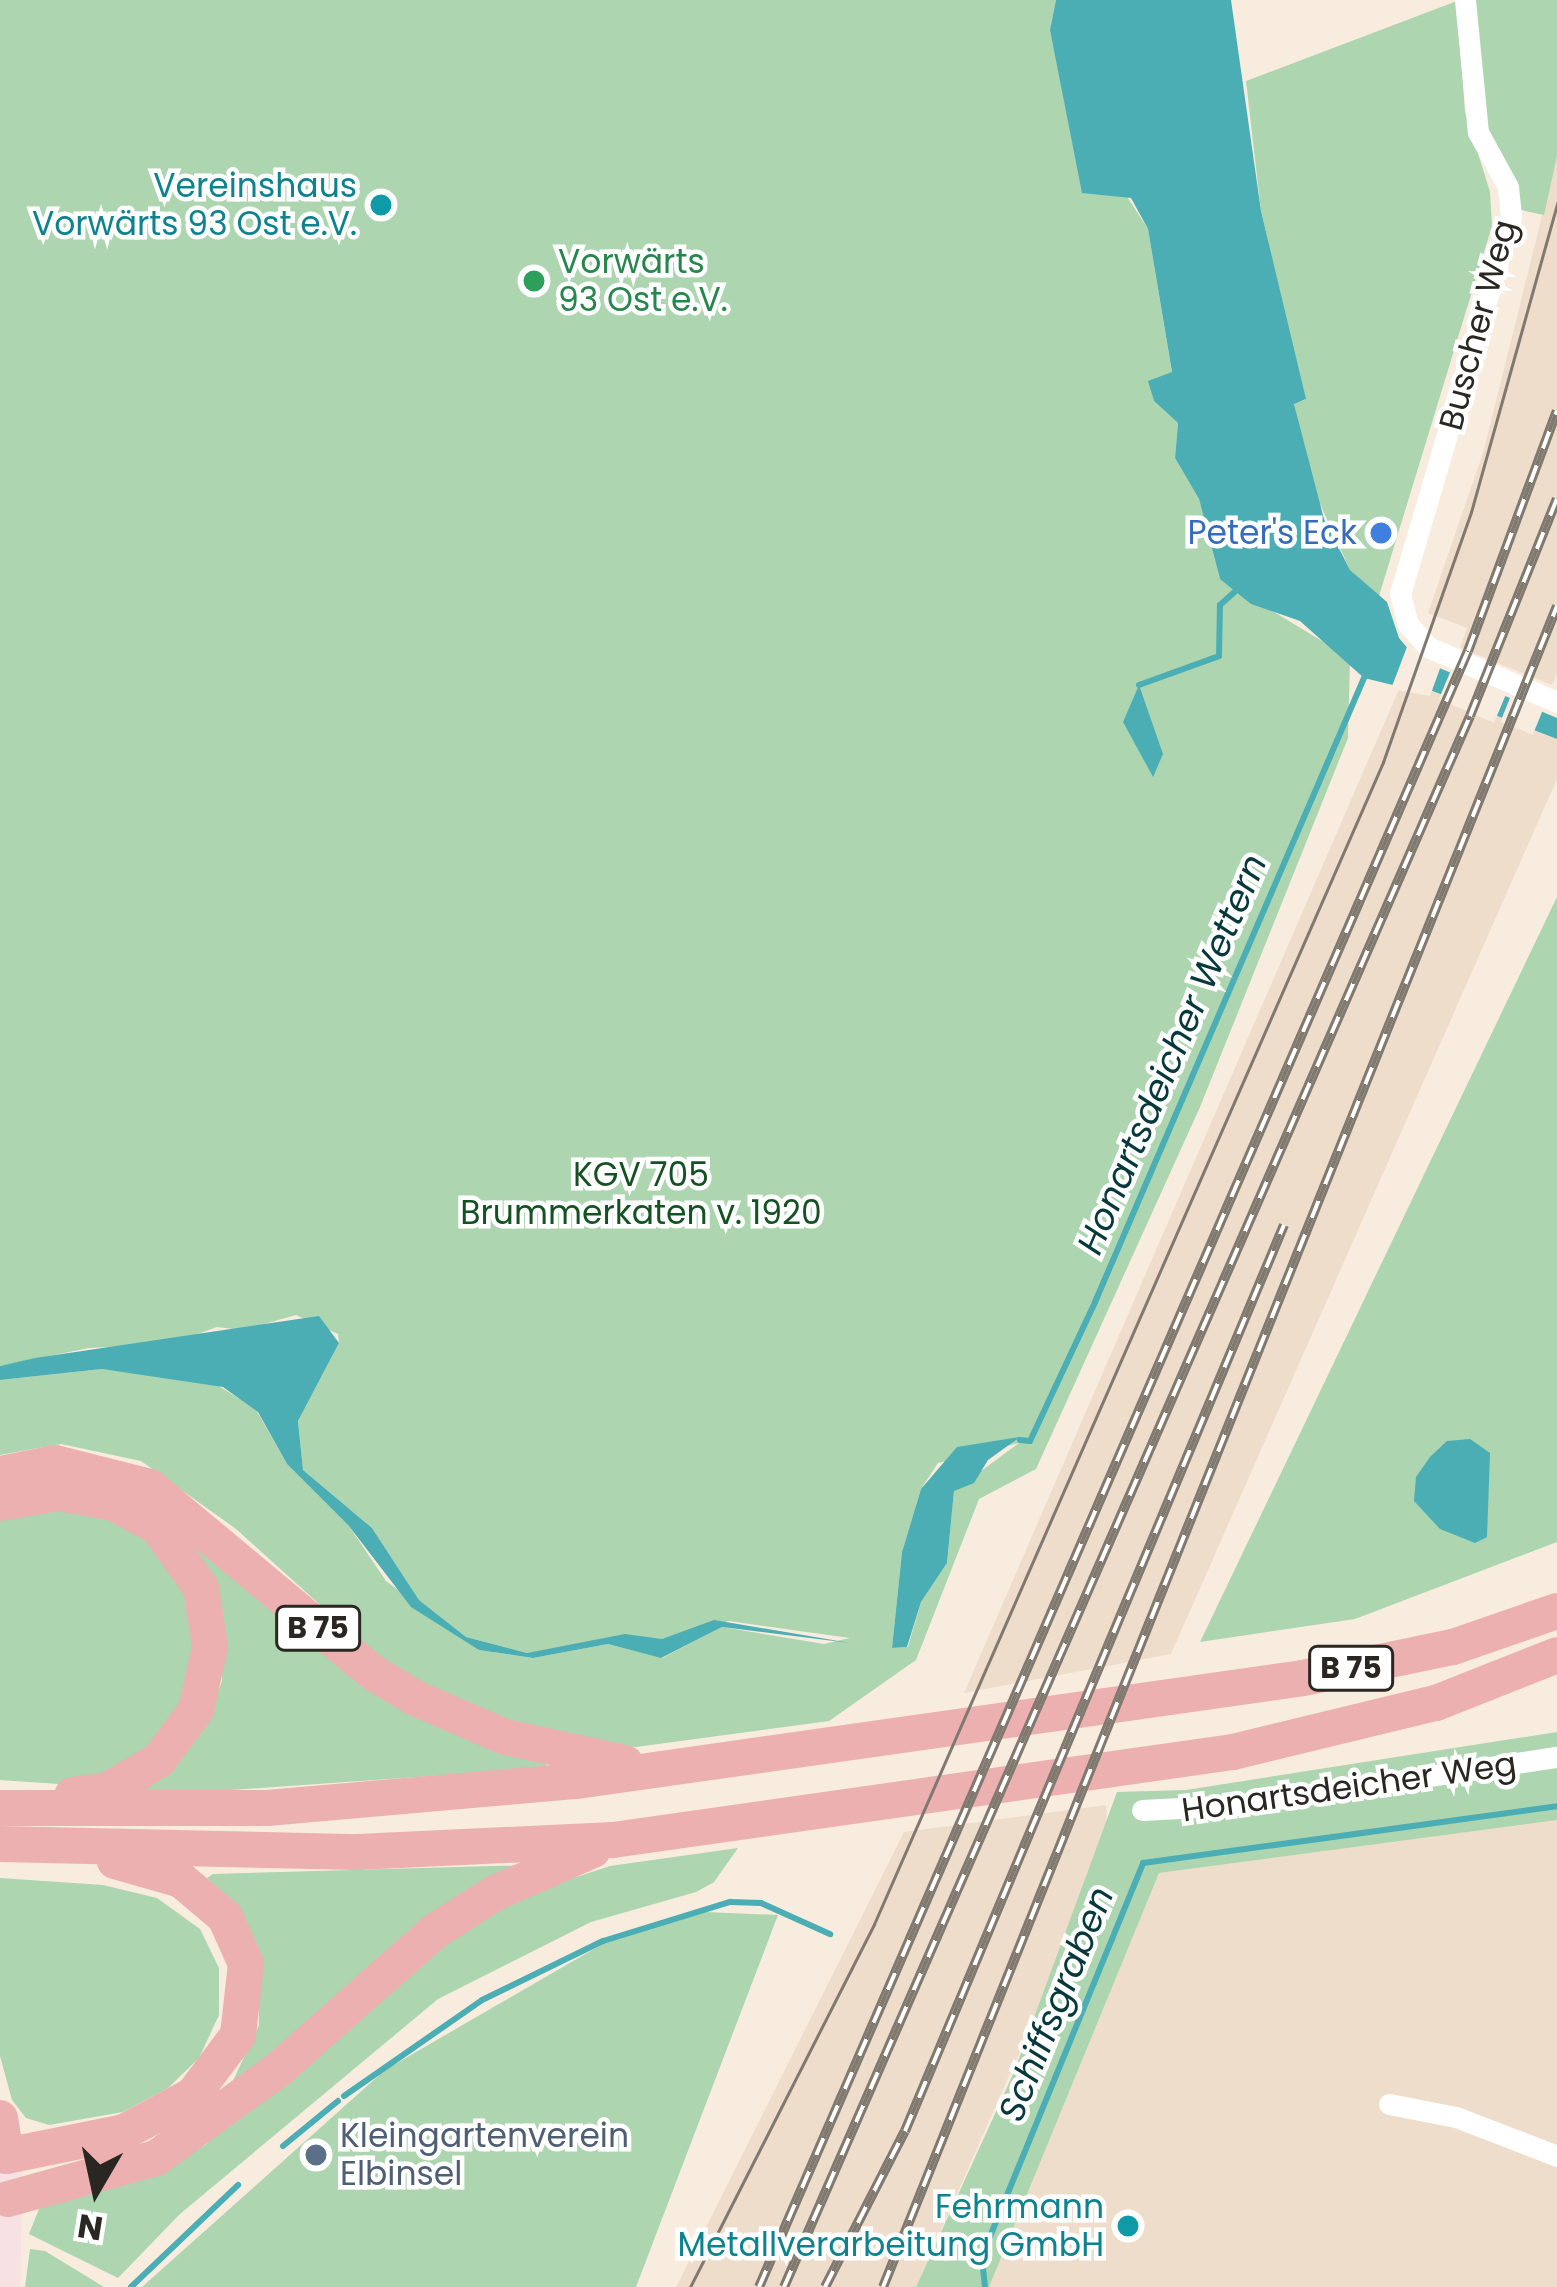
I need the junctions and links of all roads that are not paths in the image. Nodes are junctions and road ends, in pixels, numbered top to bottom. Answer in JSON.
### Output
{"nodes":[{"id":1,"x":1465,"y":0,"type":"edge"},
{"id":2,"x":1557,"y":702,"type":"edge"},
{"id":3,"x":0,"y":1474,"type":"edge"},
{"id":4,"x":0,"y":1503,"type":"edge"},
{"id":5,"x":1557,"y":1611,"type":"edge"},
{"id":6,"x":1557,"y":1655,"type":"edge"},
{"id":7,"x":1557,"y":1757,"type":"edge"},
{"id":8,"x":658,"y":1769,"type":"junction"},
{"id":9,"x":0,"y":1806,"type":"edge"},
{"id":10,"x":1142,"y":1810,"type":"dead end"},
{"id":11,"x":613,"y":1840,"type":"junction"},
{"id":12,"x":0,"y":1844,"type":"edge"},
{"id":13,"x":41,"y":1846,"type":"junction"},
{"id":14,"x":1389,"y":2104,"type":"dead end"},
{"id":15,"x":0,"y":2118,"type":"edge"},
{"id":16,"x":6,"y":2156,"type":"junction"},
{"id":17,"x":1557,"y":2156,"type":"edge"},
{"id":18,"x":8,"y":2198,"type":"junction"},
{"id":19,"x":3,"y":2287,"type":"edge"}],
"edges":[{"from":1,"to":2,"type":"street","name":"Buscher Weg"},
{"from":3,"to":8,"type":"highway","number":"B 75"},
{"from":4,"to":9,"type":"highway","number":"B 75"},
{"from":5,"to":8,"type":"highway","number":"B 75"},
{"from":6,"to":11,"type":"highway","number":"B 75"},
{"from":7,"to":10,"type":"street","name":"Honartsdeicher Weg"},
{"from":8,"to":9,"type":"highway","number":"B 75"},
{"from":11,"to":13,"type":"highway","number":"B 75"},
{"from":11,"to":18,"type":"highway","number":"B 75"},
{"from":12,"to":13,"type":"highway","number":"B 75"},
{"from":13,"to":16,"type":"highway","number":"B 75"},
{"from":14,"to":17,"type":"street"},
{"from":15,"to":16,"type":"highway"},
{"from":16,"to":18,"type":"main road"},
{"from":18,"to":19,"type":"main road"}]}
